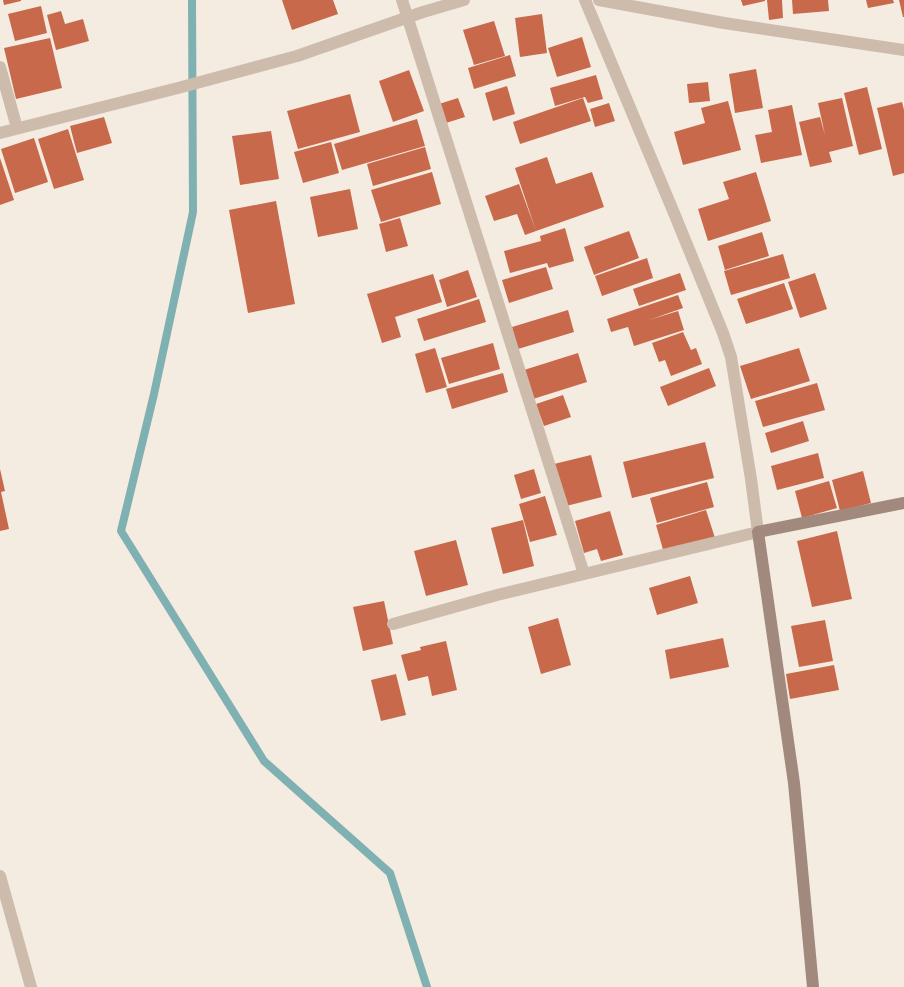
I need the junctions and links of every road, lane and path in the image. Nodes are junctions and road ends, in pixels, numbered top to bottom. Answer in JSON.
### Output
{"nodes":[{"id":1,"x":402,"y":0,"type":"edge"},
{"id":2,"x":464,"y":0,"type":"edge"},
{"id":3,"x":585,"y":0,"type":"edge"},
{"id":4,"x":599,"y":0,"type":"edge"},
{"id":5,"x":408,"y":18,"type":"junction"},
{"id":6,"x":904,"y":50,"type":"edge"},
{"id":7,"x":0,"y":67,"type":"edge"},
{"id":8,"x":17,"y":128,"type":"junction"},
{"id":9,"x":0,"y":133,"type":"edge"},
{"id":10,"x":904,"y":503,"type":"edge"},
{"id":11,"x":758,"y":532,"type":"junction"},
{"id":12,"x":584,"y":574,"type":"junction"},
{"id":13,"x":394,"y":624,"type":"dead end"},
{"id":14,"x":0,"y":876,"type":"edge"},
{"id":15,"x":31,"y":987,"type":"edge"},
{"id":16,"x":813,"y":987,"type":"edge"}],
"edges":[{"from":1,"to":5,"type":"street"},
{"from":2,"to":5,"type":"street"},
{"from":3,"to":11,"type":"street"},
{"from":4,"to":6,"type":"street"},
{"from":5,"to":8,"type":"street"},
{"from":5,"to":12,"type":"street"},
{"from":7,"to":8,"type":"street"},
{"from":8,"to":9,"type":"street"},
{"from":10,"to":11,"type":"street"},
{"from":11,"to":12,"type":"street"},
{"from":11,"to":16,"type":"street"},
{"from":12,"to":13,"type":"street"},
{"from":14,"to":15,"type":"street"}]}
